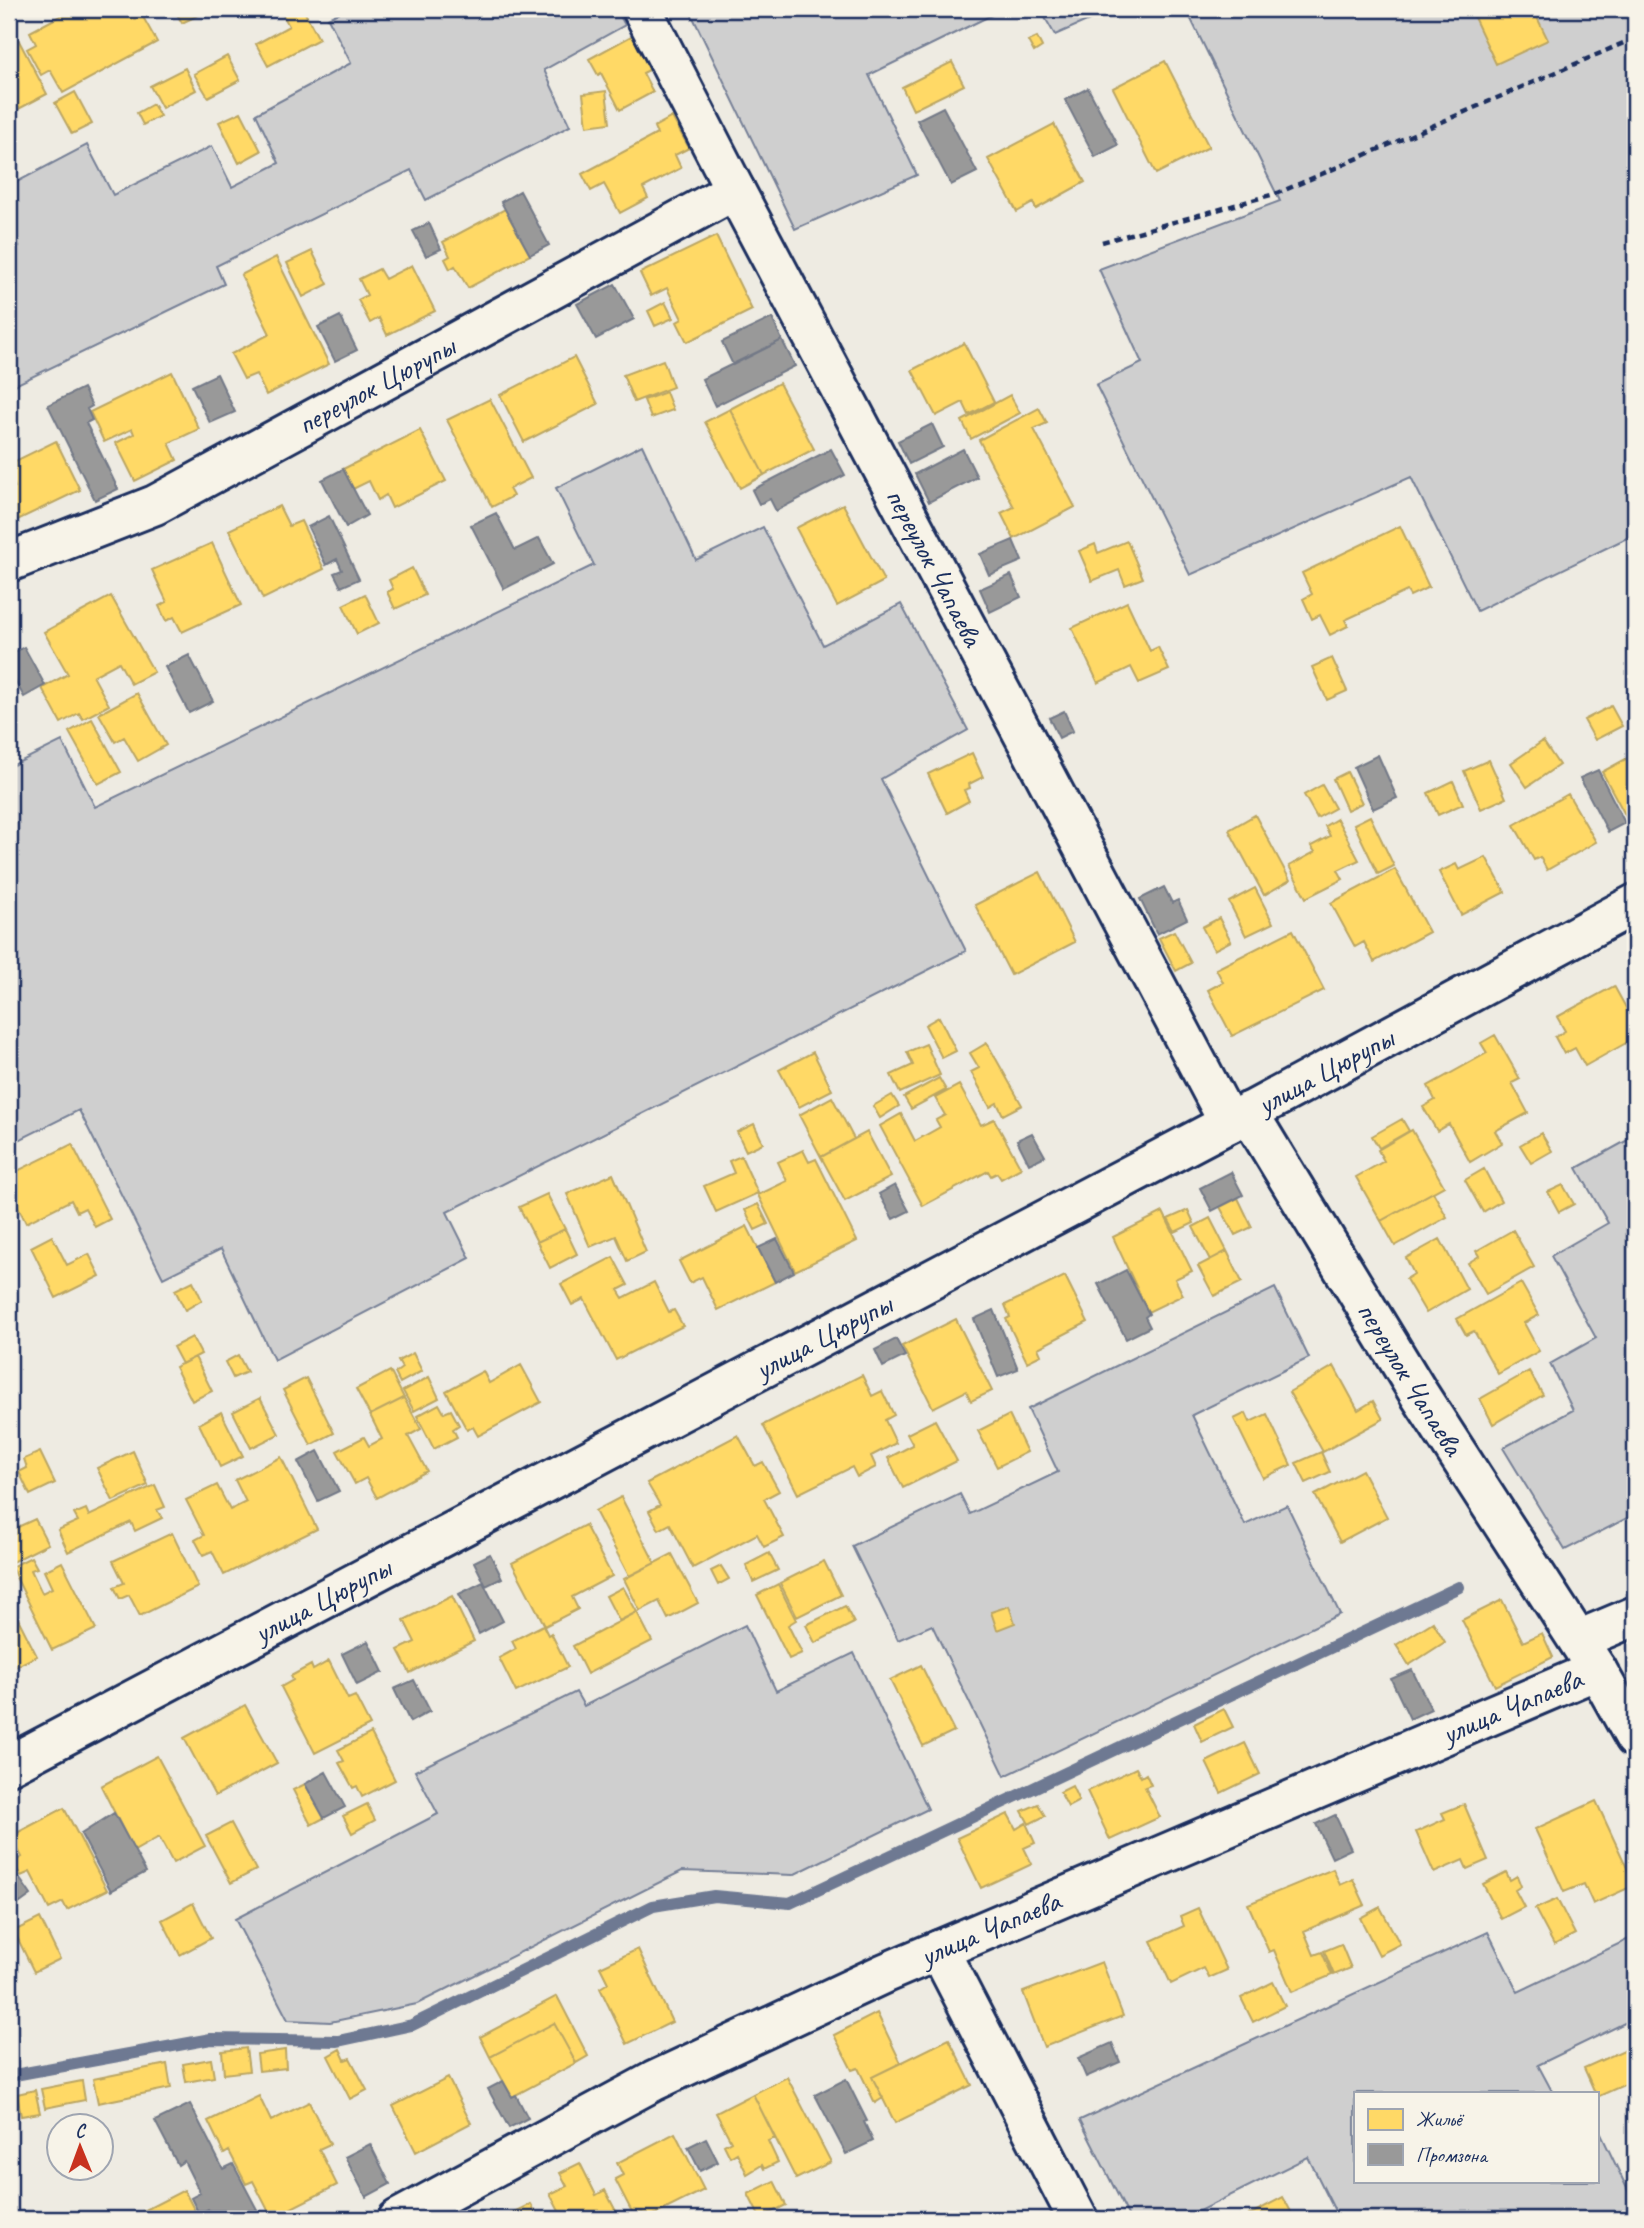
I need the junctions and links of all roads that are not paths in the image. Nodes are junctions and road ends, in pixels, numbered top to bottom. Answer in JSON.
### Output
{"nodes":[{"id":1,"x":642,"y":9,"type":"edge"},
{"id":2,"x":735,"y":190,"type":"junction"},
{"id":3,"x":9,"y":562,"type":"edge"},
{"id":4,"x":1635,"y":904,"type":"edge"},
{"id":5,"x":1238,"y":1118,"type":"junction"},
{"id":6,"x":1635,"y":1616,"type":"edge"},
{"id":7,"x":1587,"y":1655,"type":"junction"},
{"id":8,"x":1635,"y":1738,"type":"edge"},
{"id":9,"x":9,"y":1765,"type":"edge"},
{"id":10,"x":939,"y":1950,"type":"junction"},
{"id":11,"x":398,"y":2219,"type":"edge"},
{"id":12,"x":1078,"y":2219,"type":"edge"}],
"edges":[{"from":1,"to":2,"type":"street","name":"переулок Чапаева"},
{"from":2,"to":3,"type":"street","name":"переулок Цюрупы"},
{"from":2,"to":5,"type":"street","name":"переулок Чапаева"},
{"from":4,"to":5,"type":"street","name":"улица Цюрупы"},
{"from":5,"to":7,"type":"street","name":"переулок Чапаева"},
{"from":5,"to":9,"type":"street","name":"улица Цюрупы"},
{"from":6,"to":7,"type":"street","name":"улица Чапаева"},
{"from":7,"to":8,"type":"street","name":"переулок Чапаева"},
{"from":7,"to":10,"type":"street","name":"улица Чапаева"},
{"from":10,"to":11,"type":"street","name":"улица Чапаева"},
{"from":10,"to":12,"type":"street"}]}
